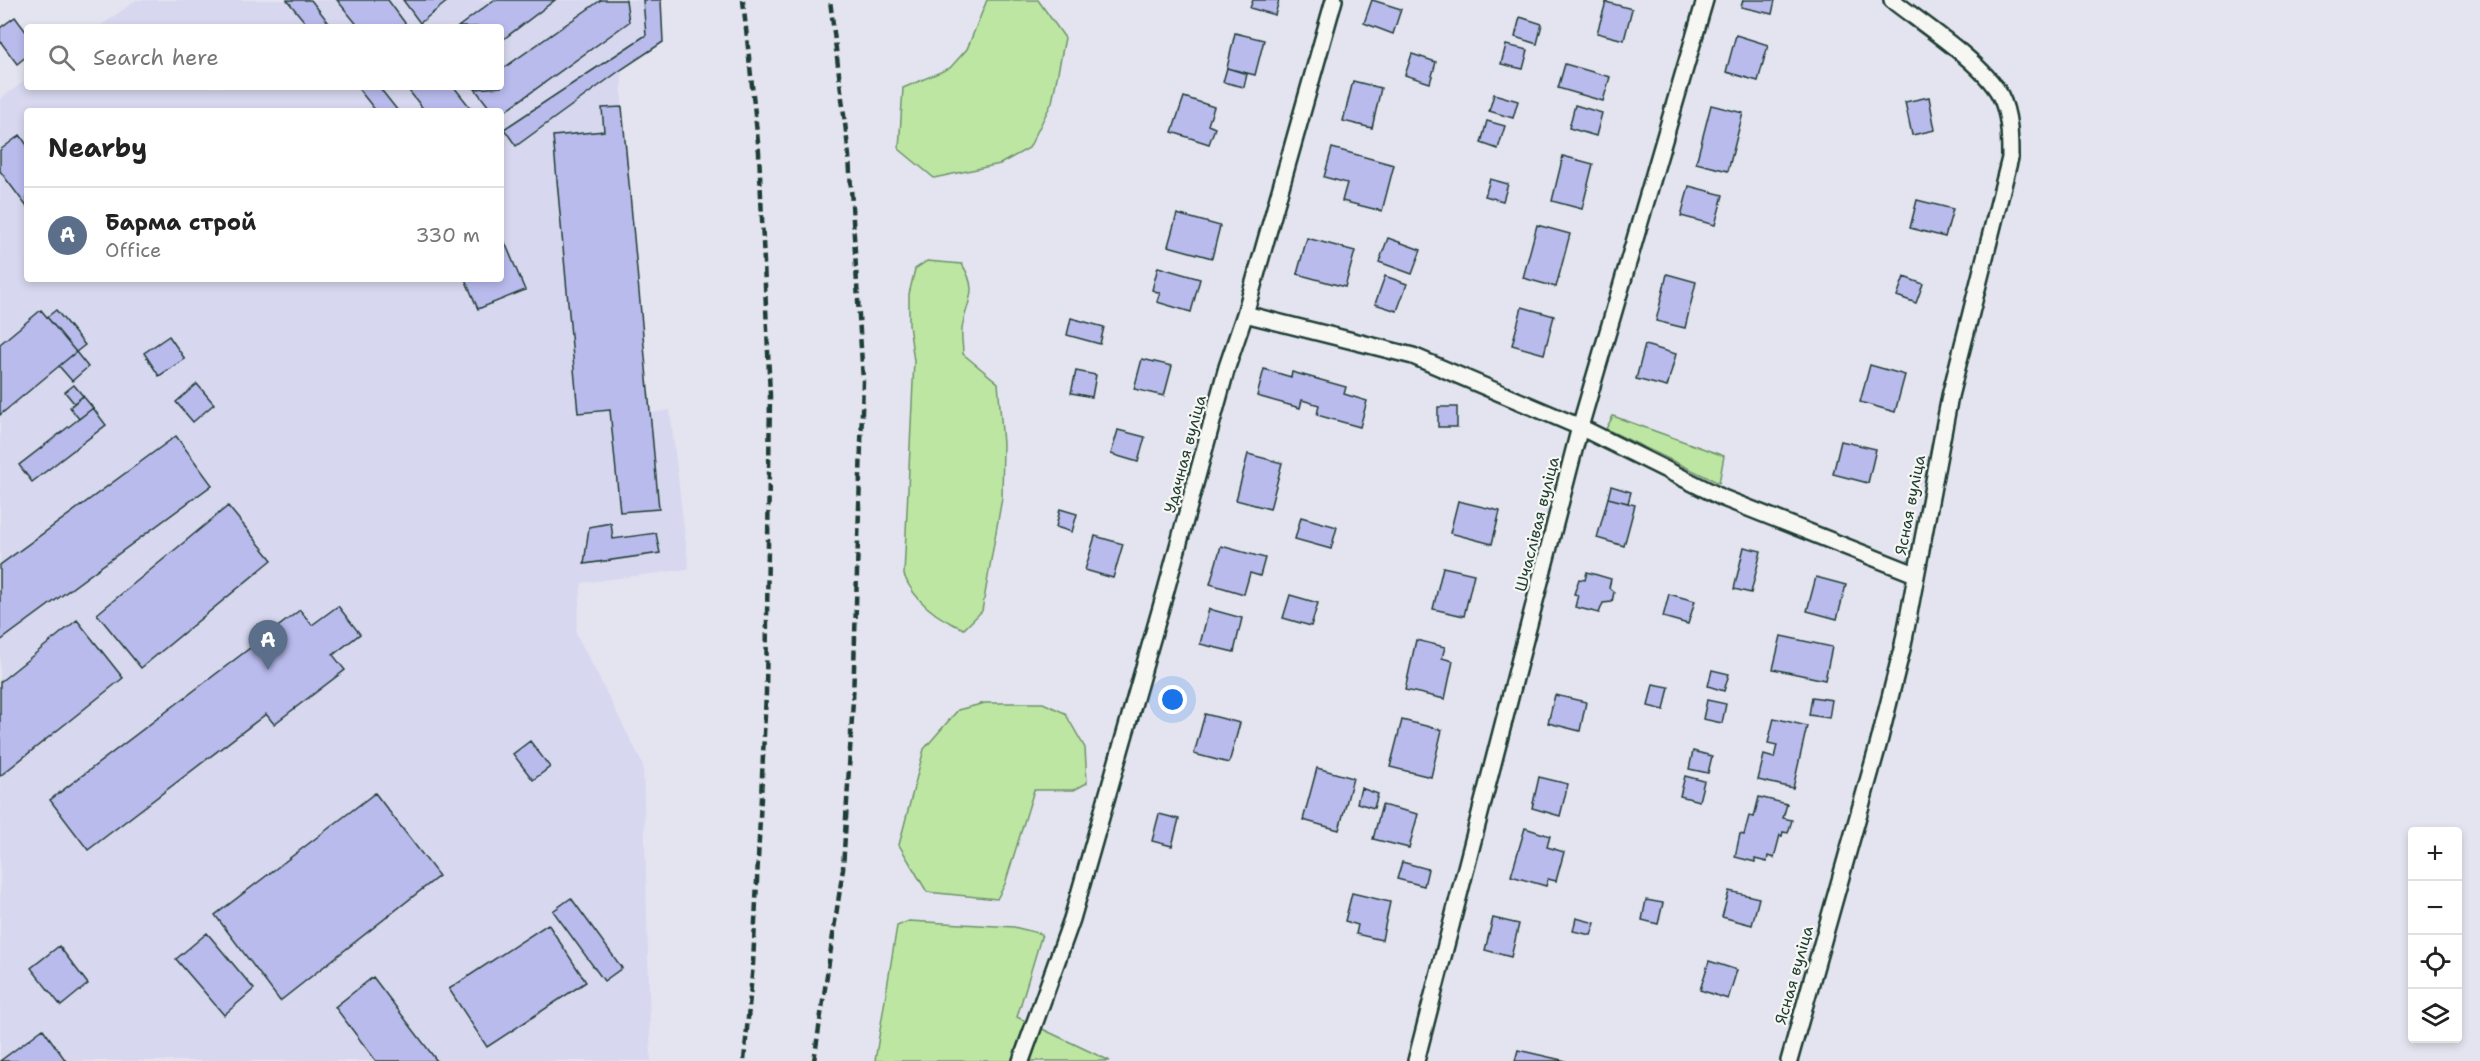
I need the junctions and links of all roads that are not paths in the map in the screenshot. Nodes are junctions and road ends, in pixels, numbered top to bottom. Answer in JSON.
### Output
{"nodes":[{"id":1,"x":1334,"y":0,"type":"edge"},
{"id":2,"x":1705,"y":0,"type":"edge"},
{"id":3,"x":1892,"y":0,"type":"edge"},
{"id":4,"x":1245,"y":314,"type":"junction"},
{"id":5,"x":1580,"y":427,"type":"junction"},
{"id":6,"x":1915,"y":574,"type":"junction"},
{"id":7,"x":1021,"y":1061,"type":"edge"},
{"id":8,"x":1416,"y":1061,"type":"edge"},
{"id":9,"x":1789,"y":1061,"type":"edge"}],
"edges":[{"from":1,"to":4,"type":"street","name":"Удачная вуліца"},
{"from":2,"to":5,"type":"street","name":"Шчаслівая вуліца"},
{"from":3,"to":6,"type":"street","name":"Ясная вуліца"},
{"from":4,"to":5,"type":"street"},
{"from":4,"to":7,"type":"street","name":"Удачная вуліца"},
{"from":5,"to":6,"type":"street"},
{"from":5,"to":8,"type":"street","name":"Шчаслівая вуліца"},
{"from":6,"to":9,"type":"street","name":"Ясная вуліца"}]}
